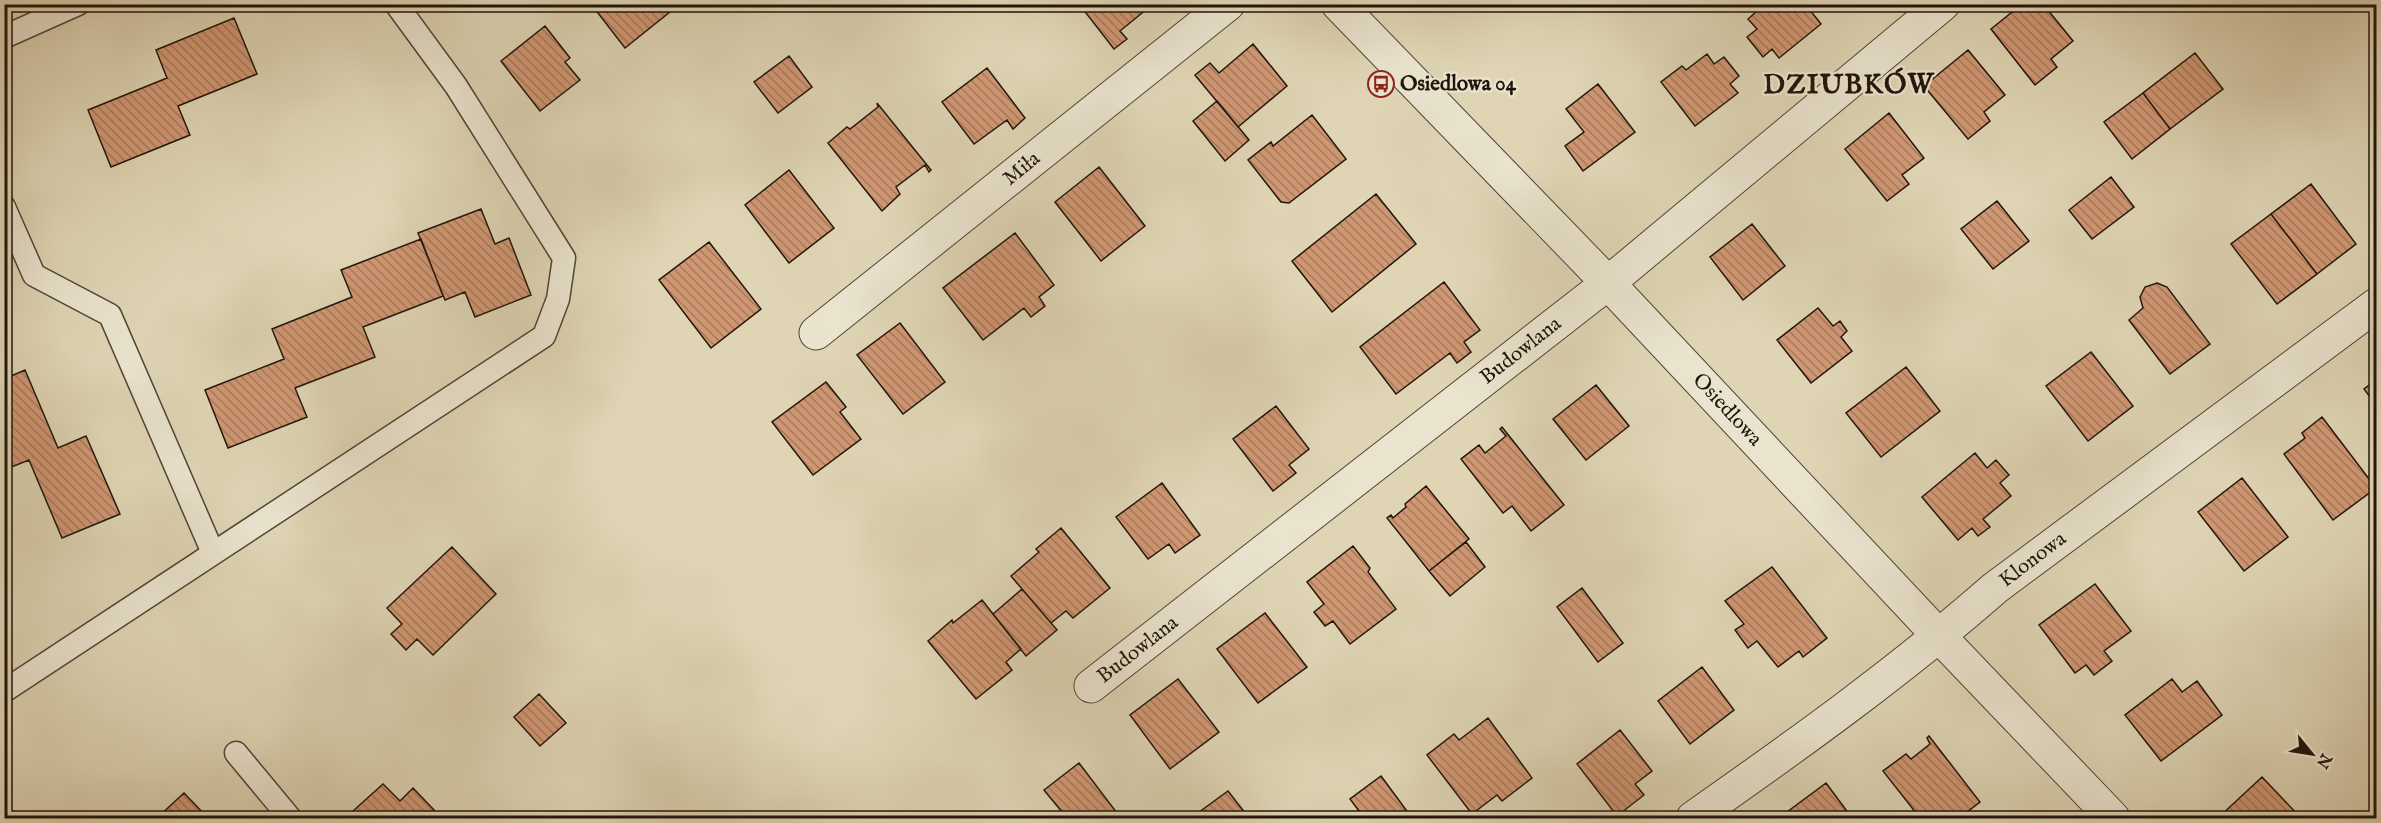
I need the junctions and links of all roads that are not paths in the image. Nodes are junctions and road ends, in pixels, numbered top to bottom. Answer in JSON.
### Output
{"nodes":[{"id":1,"x":78,"y":4,"type":"edge"},
{"id":2,"x":396,"y":4,"type":"edge"},
{"id":3,"x":1228,"y":4,"type":"edge"},
{"id":4,"x":1338,"y":4,"type":"edge"},
{"id":5,"x":1943,"y":4,"type":"edge"},
{"id":6,"x":4,"y":37,"type":"edge"},
{"id":7,"x":4,"y":207,"type":"edge"},
{"id":8,"x":1608,"y":283,"type":"junction"},
{"id":9,"x":2376,"y":304,"type":"edge"},
{"id":10,"x":816,"y":333,"type":"dead end"},
{"id":11,"x":213,"y":553,"type":"junction"},
{"id":12,"x":1939,"y":636,"type":"junction"},
{"id":13,"x":1091,"y":686,"type":"dead end"},
{"id":14,"x":4,"y":691,"type":"edge"},
{"id":15,"x":236,"y":753,"type":"dead end"},
{"id":16,"x":290,"y":819,"type":"edge"},
{"id":17,"x":1693,"y":819,"type":"edge"},
{"id":18,"x":2113,"y":819,"type":"edge"}],
"edges":[{"from":1,"to":6,"type":"lane"},
{"from":2,"to":11,"type":"lane"},
{"from":3,"to":10,"type":"street","name":"Miła"},
{"from":4,"to":8,"type":"street","name":"Osiedlowa"},
{"from":5,"to":8,"type":"street","name":"Budowlana"},
{"from":7,"to":11,"type":"lane"},
{"from":8,"to":12,"type":"street","name":"Osiedlowa"},
{"from":8,"to":13,"type":"street","name":"Budowlana"},
{"from":9,"to":12,"type":"street","name":"Klonowa"},
{"from":11,"to":14,"type":"lane"},
{"from":12,"to":17,"type":"street","name":"Klonowa"},
{"from":12,"to":18,"type":"street","name":"Osiedlowa"},
{"from":15,"to":16,"type":"lane"}]}
